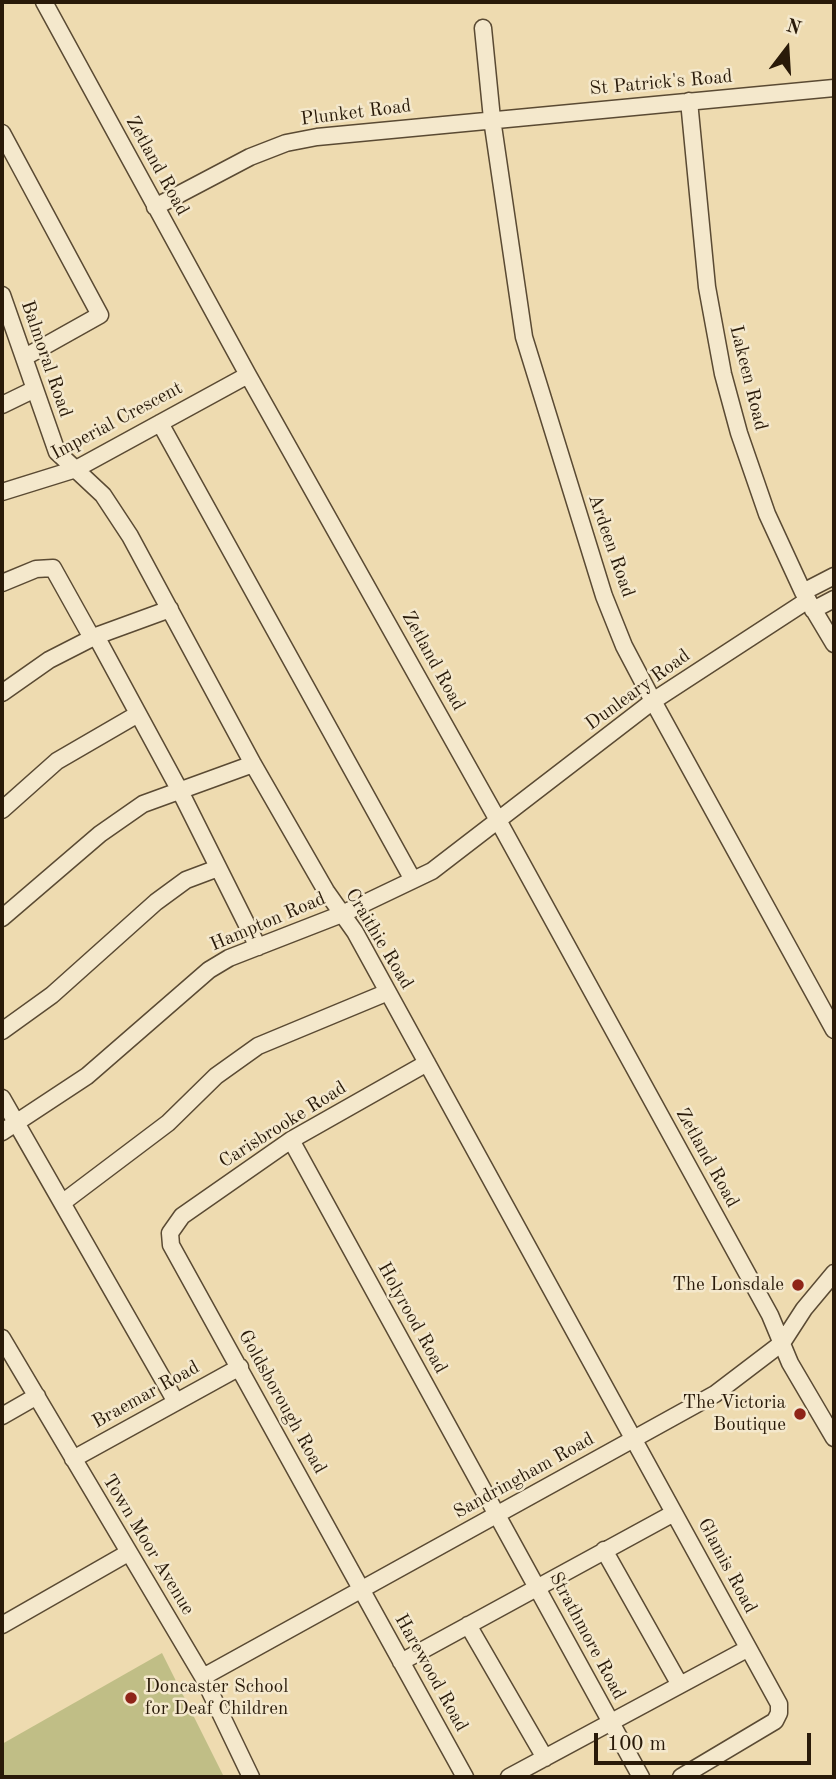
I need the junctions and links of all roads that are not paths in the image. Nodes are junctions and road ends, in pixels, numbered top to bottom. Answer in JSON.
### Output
{"nodes":[{"id":1,"x":44,"y":2,"type":"edge"},
{"id":2,"x":483,"y":28,"type":"dead end"},
{"id":3,"x":834,"y":88,"type":"edge"},
{"id":4,"x":689,"y":101,"type":"junction"},
{"id":5,"x":492,"y":119,"type":"junction"},
{"id":6,"x":2,"y":132,"type":"edge"},
{"id":7,"x":155,"y":207,"type":"junction"},
{"id":8,"x":2,"y":295,"type":"edge"},
{"id":9,"x":25,"y":357,"type":"junction"},
{"id":10,"x":248,"y":375,"type":"junction"},
{"id":11,"x":35,"y":389,"type":"junction"},
{"id":12,"x":2,"y":405,"type":"edge"},
{"id":13,"x":160,"y":423,"type":"junction"},
{"id":14,"x":76,"y":469,"type":"junction"},
{"id":15,"x":2,"y":492,"type":"edge"},
{"id":16,"x":834,"y":576,"type":"edge"},
{"id":17,"x":2,"y":583,"type":"edge"},
{"id":18,"x":834,"y":599,"type":"edge"},
{"id":19,"x":808,"y":601,"type":"junction"},
{"id":20,"x":170,"y":609,"type":"junction"},
{"id":21,"x":94,"y":637,"type":"junction"},
{"id":22,"x":834,"y":644,"type":"edge"},
{"id":23,"x":2,"y":693,"type":"edge"},
{"id":24,"x":653,"y":701,"type":"junction"},
{"id":25,"x":138,"y":715,"type":"junction"},
{"id":26,"x":253,"y":764,"type":"junction"},
{"id":27,"x":180,"y":791,"type":"junction"},
{"id":28,"x":2,"y":810,"type":"edge"},
{"id":29,"x":499,"y":822,"type":"junction"},
{"id":30,"x":218,"y":868,"type":"junction"},
{"id":31,"x":413,"y":880,"type":"junction"},
{"id":32,"x":342,"y":914,"type":"junction"},
{"id":33,"x":2,"y":918,"type":"edge"},
{"id":34,"x":258,"y":947,"type":"junction"},
{"id":35,"x":388,"y":992,"type":"junction"},
{"id":36,"x":834,"y":1030,"type":"edge"},
{"id":37,"x":2,"y":1031,"type":"edge"},
{"id":38,"x":427,"y":1063,"type":"junction"},
{"id":39,"x":2,"y":1098,"type":"edge"},
{"id":40,"x":18,"y":1125,"type":"junction"},
{"id":41,"x":2,"y":1132,"type":"edge"},
{"id":42,"x":291,"y":1140,"type":"junction"},
{"id":43,"x":62,"y":1203,"type":"junction"},
{"id":44,"x":170,"y":1233,"type":"joint"},
{"id":45,"x":834,"y":1273,"type":"edge"},
{"id":46,"x":2,"y":1338,"type":"edge"},
{"id":47,"x":782,"y":1343,"type":"junction"},
{"id":48,"x":240,"y":1367,"type":"junction"},
{"id":49,"x":37,"y":1396,"type":"junction"},
{"id":50,"x":176,"y":1402,"type":"junction"},
{"id":51,"x":2,"y":1416,"type":"edge"},
{"id":52,"x":834,"y":1438,"type":"edge"},
{"id":53,"x":634,"y":1439,"type":"junction"},
{"id":54,"x":73,"y":1459,"type":"junction"},
{"id":55,"x":674,"y":1513,"type":"junction"},
{"id":56,"x":497,"y":1515,"type":"junction"},
{"id":57,"x":604,"y":1550,"type":"junction"},
{"id":58,"x":128,"y":1553,"type":"junction"},
{"id":59,"x":537,"y":1586,"type":"junction"},
{"id":60,"x":361,"y":1589,"type":"junction"},
{"id":61,"x":2,"y":1625,"type":"edge"},
{"id":62,"x":468,"y":1625,"type":"junction"},
{"id":63,"x":747,"y":1648,"type":"junction"},
{"id":64,"x":401,"y":1662,"type":"junction"},
{"id":65,"x":203,"y":1677,"type":"junction"},
{"id":66,"x":680,"y":1685,"type":"junction"},
{"id":67,"x":611,"y":1723,"type":"junction"},
{"id":68,"x":545,"y":1758,"type":"junction"},
{"id":69,"x":251,"y":1777,"type":"edge"},
{"id":70,"x":465,"y":1777,"type":"edge"},
{"id":71,"x":509,"y":1777,"type":"edge"},
{"id":72,"x":640,"y":1777,"type":"edge"},
{"id":73,"x":681,"y":1777,"type":"edge"}],
"edges":[{"from":1,"to":7,"type":"street","name":"Zetland Road"},
{"from":2,"to":5,"type":"street","name":"Ardeen Road"},
{"from":3,"to":4,"type":"street","name":"St Patrick's Road"},
{"from":4,"to":5,"type":"street","name":"St Patrick's Road"},
{"from":4,"to":19,"type":"street","name":"Lakeen Road"},
{"from":5,"to":7,"type":"street","name":"Plunket Road"},
{"from":5,"to":24,"type":"street","name":"Ardeen Road"},
{"from":6,"to":9,"type":"street"},
{"from":7,"to":10,"type":"street","name":"Zetland Road"},
{"from":8,"to":9,"type":"street","name":"Balmoral Road"},
{"from":9,"to":11,"type":"street","name":"Balmoral Road"},
{"from":10,"to":13,"type":"street","name":"Imperial Crescent"},
{"from":10,"to":29,"type":"street","name":"Zetland Road"},
{"from":11,"to":12,"type":"street"},
{"from":11,"to":14,"type":"street","name":"Balmoral Road"},
{"from":13,"to":14,"type":"street","name":"Imperial Crescent"},
{"from":13,"to":31,"type":"street"},
{"from":14,"to":15,"type":"street","name":"Imperial Crescent"},
{"from":14,"to":20,"type":"street","name":"Craithie Road"},
{"from":16,"to":19,"type":"street","name":"Dunleary Road"},
{"from":17,"to":21,"type":"street"},
{"from":18,"to":19,"type":"street","name":"Dunleary Road"},
{"from":19,"to":22,"type":"street","name":"Lakeen Road"},
{"from":19,"to":24,"type":"street","name":"Dunleary Road"},
{"from":20,"to":21,"type":"street"},
{"from":20,"to":26,"type":"street","name":"Craithie Road"},
{"from":21,"to":23,"type":"street"},
{"from":21,"to":25,"type":"street"},
{"from":24,"to":29,"type":"street","name":"Dunleary Road"},
{"from":24,"to":36,"type":"street","name":"Ardeen Road"},
{"from":25,"to":27,"type":"street"},
{"from":25,"to":28,"type":"street"},
{"from":26,"to":27,"type":"street"},
{"from":26,"to":32,"type":"street","name":"Craithie Road"},
{"from":27,"to":30,"type":"street"},
{"from":27,"to":33,"type":"street"},
{"from":29,"to":31,"type":"street","name":"Hampton Road"},
{"from":29,"to":47,"type":"street","name":"Zetland Road"},
{"from":30,"to":34,"type":"street"},
{"from":30,"to":37,"type":"street"},
{"from":31,"to":32,"type":"street","name":"Hampton Road"},
{"from":32,"to":34,"type":"street","name":"Hampton Road"},
{"from":32,"to":35,"type":"street","name":"Craithie Road"},
{"from":34,"to":40,"type":"street","name":"Hampton Road"},
{"from":35,"to":38,"type":"street","name":"Craithie Road"},
{"from":35,"to":43,"type":"street"},
{"from":38,"to":42,"type":"street","name":"Carisbrooke Road"},
{"from":38,"to":53,"type":"street","name":"Craithie Road"},
{"from":39,"to":40,"type":"street"},
{"from":40,"to":41,"type":"street","name":"Hampton Road"},
{"from":40,"to":43,"type":"street"},
{"from":42,"to":44,"type":"street","name":"Carisbrooke Road"},
{"from":42,"to":56,"type":"street","name":"Holyrood Road"},
{"from":43,"to":50,"type":"street"},
{"from":44,"to":48,"type":"street","name":"Goldsborough Road"},
{"from":45,"to":47,"type":"street","name":"Sandringham Road"},
{"from":46,"to":49,"type":"street","name":"Town Moor Avenue"},
{"from":47,"to":52,"type":"street","name":"Zetland Road"},
{"from":47,"to":53,"type":"street","name":"Sandringham Road"},
{"from":48,"to":50,"type":"street","name":"Braemar Road"},
{"from":48,"to":60,"type":"street","name":"Goldsborough Road"},
{"from":49,"to":51,"type":"street"},
{"from":49,"to":54,"type":"street","name":"Town Moor Avenue"},
{"from":50,"to":54,"type":"street","name":"Braemar Road"},
{"from":53,"to":55,"type":"street","name":"Glamis Road"},
{"from":53,"to":56,"type":"street","name":"Sandringham Road"},
{"from":54,"to":58,"type":"street","name":"Town Moor Avenue"},
{"from":55,"to":57,"type":"street"},
{"from":55,"to":63,"type":"street","name":"Glamis Road"},
{"from":56,"to":59,"type":"street","name":"Strathmore Road"},
{"from":56,"to":60,"type":"street","name":"Sandringham Road"},
{"from":57,"to":59,"type":"street"},
{"from":57,"to":66,"type":"street"},
{"from":58,"to":61,"type":"street"},
{"from":58,"to":65,"type":"street","name":"Town Moor Avenue"},
{"from":59,"to":62,"type":"street"},
{"from":59,"to":67,"type":"street","name":"Strathmore Road"},
{"from":60,"to":64,"type":"street","name":"Harewood Road"},
{"from":60,"to":65,"type":"street","name":"Sandringham Road"},
{"from":62,"to":64,"type":"street"},
{"from":62,"to":68,"type":"street"},
{"from":63,"to":66,"type":"street"},
{"from":63,"to":73,"type":"street","name":"Glamis Road"},
{"from":64,"to":70,"type":"street","name":"Harewood Road"},
{"from":65,"to":69,"type":"street","name":"Town Moor Avenue"},
{"from":66,"to":67,"type":"street"},
{"from":67,"to":68,"type":"street"},
{"from":67,"to":72,"type":"street","name":"Strathmore Road"},
{"from":68,"to":71,"type":"street"}]}
